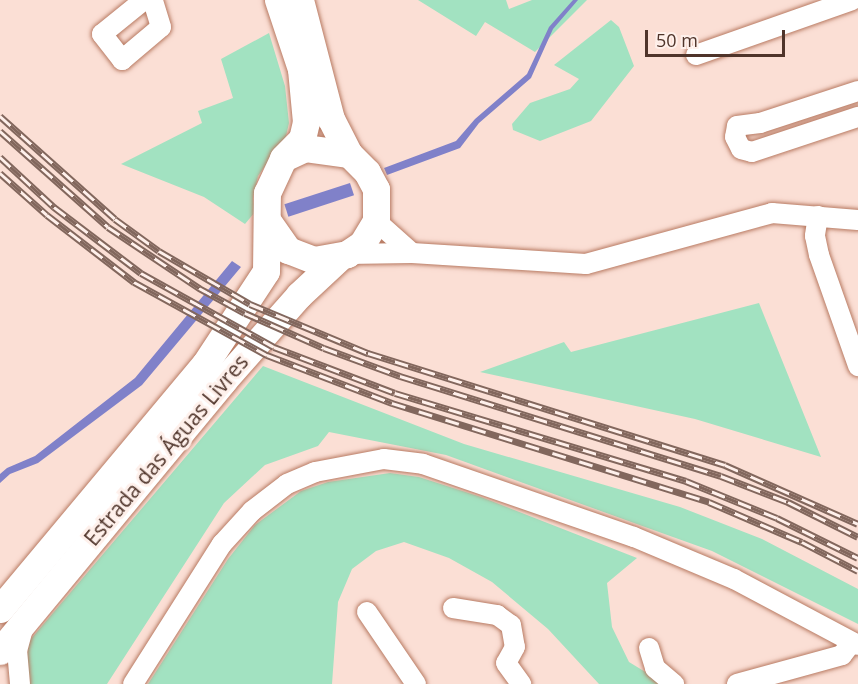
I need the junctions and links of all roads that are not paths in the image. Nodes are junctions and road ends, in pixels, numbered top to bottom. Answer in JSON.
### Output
{"nodes":[{"id":1,"x":144,"y":0,"type":"edge"},
{"id":2,"x":153,"y":0,"type":"edge"},
{"id":3,"x":278,"y":0,"type":"edge"},
{"id":4,"x":300,"y":0,"type":"edge"},
{"id":5,"x":852,"y":0,"type":"edge"},
{"id":6,"x":696,"y":55,"type":"dead end"},
{"id":7,"x":858,"y":91,"type":"edge"},
{"id":8,"x":858,"y":117,"type":"edge"},
{"id":9,"x":349,"y":154,"type":"junction"},
{"id":10,"x":283,"y":158,"type":"junction"},
{"id":11,"x":818,"y":216,"type":"junction"},
{"id":12,"x":267,"y":220,"type":"junction"},
{"id":13,"x":858,"y":220,"type":"edge"},
{"id":14,"x":376,"y":221,"type":"junction"},
{"id":15,"x":412,"y":254,"type":"junction"},
{"id":16,"x":344,"y":255,"type":"junction"},
{"id":17,"x":858,"y":366,"type":"edge"},
{"id":18,"x":453,"y":608,"type":"dead end"},
{"id":19,"x":0,"y":609,"type":"edge"},
{"id":20,"x":367,"y":612,"type":"dead end"},
{"id":21,"x":24,"y":621,"type":"junction"},
{"id":22,"x":855,"y":644,"type":"edge"},
{"id":23,"x":649,"y":648,"type":"dead end"},
{"id":24,"x":0,"y":651,"type":"edge"},
{"id":25,"x":20,"y":684,"type":"edge"},
{"id":26,"x":133,"y":684,"type":"edge"},
{"id":27,"x":416,"y":684,"type":"edge"},
{"id":28,"x":521,"y":684,"type":"edge"},
{"id":29,"x":674,"y":684,"type":"edge"},
{"id":30,"x":737,"y":684,"type":"edge"}],
"edges":[{"from":1,"to":2,"type":"street"},
{"from":3,"to":10,"type":"street"},
{"from":4,"to":9,"type":"street"},
{"from":5,"to":6,"type":"street"},
{"from":7,"to":8,"type":"street"},
{"from":9,"to":10,"type":"street"},
{"from":9,"to":14,"type":"street"},
{"from":10,"to":12,"type":"street"},
{"from":11,"to":13,"type":"street"},
{"from":11,"to":15,"type":"street"},
{"from":11,"to":17,"type":"street"},
{"from":12,"to":16,"type":"street"},
{"from":12,"to":19,"type":"street","name":"Estrada das Águas Livres"},
{"from":14,"to":15,"type":"street"},
{"from":14,"to":16,"type":"street"},
{"from":15,"to":16,"type":"street"},
{"from":16,"to":21,"type":"street","name":"Estrada das Águas Livres"},
{"from":18,"to":28,"type":"street"},
{"from":20,"to":27,"type":"street"},
{"from":21,"to":24,"type":"street","name":"Estrada das Águas Livres"},
{"from":21,"to":25,"type":"street"},
{"from":22,"to":26,"type":"street"},
{"from":22,"to":30,"type":"street"},
{"from":23,"to":29,"type":"street"}]}
